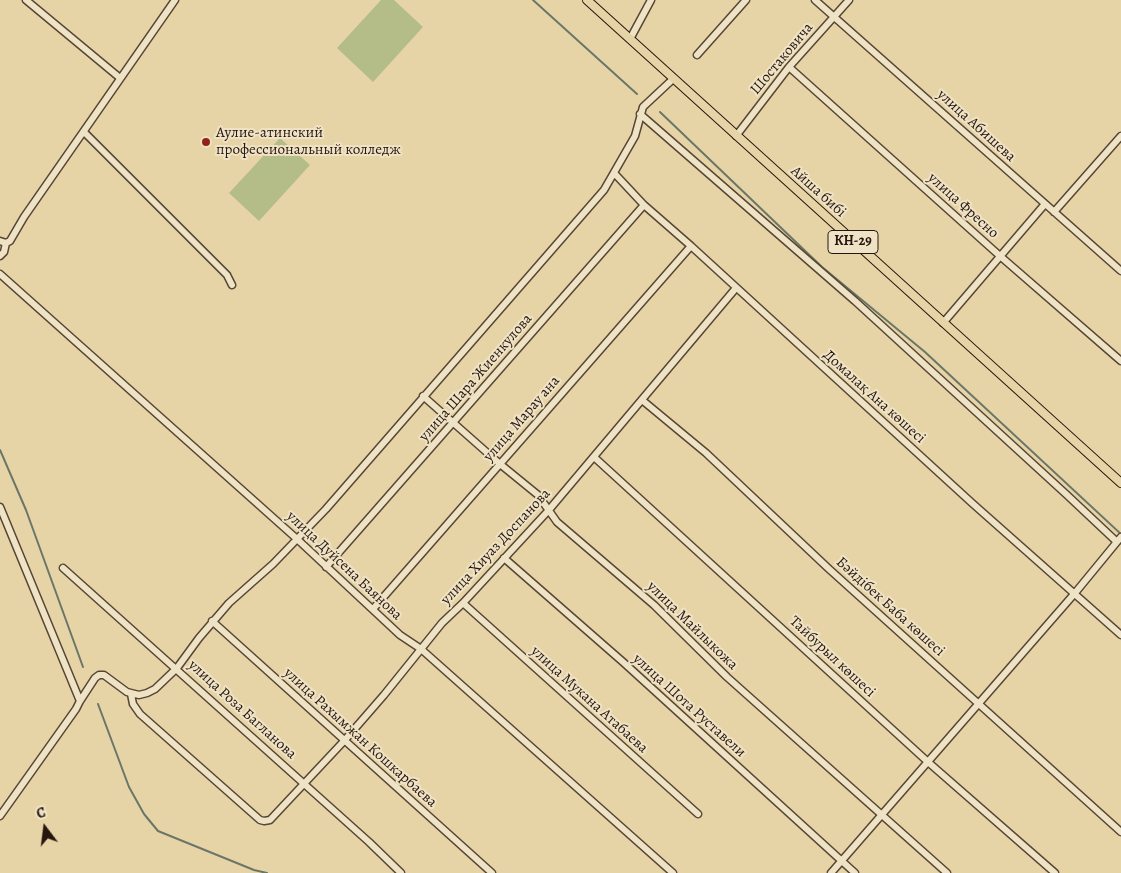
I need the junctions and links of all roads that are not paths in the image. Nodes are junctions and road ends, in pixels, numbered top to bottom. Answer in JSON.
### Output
{"nodes":[{"id":1,"x":26,"y":0,"type":"edge"},
{"id":2,"x":175,"y":0,"type":"edge"},
{"id":3,"x":586,"y":0,"type":"edge"},
{"id":4,"x":651,"y":0,"type":"edge"},
{"id":5,"x":746,"y":0,"type":"edge"},
{"id":6,"x":815,"y":0,"type":"edge"},
{"id":7,"x":849,"y":0,"type":"edge"},
{"id":8,"x":834,"y":17,"type":"junction"},
{"id":9,"x":630,"y":39,"type":"junction"},
{"id":10,"x":697,"y":55,"type":"dead end"},
{"id":11,"x":789,"y":67,"type":"junction"},
{"id":12,"x":120,"y":78,"type":"junction"},
{"id":13,"x":673,"y":79,"type":"junction"},
{"id":14,"x":640,"y":114,"type":"junction"},
{"id":15,"x":84,"y":132,"type":"junction"},
{"id":16,"x":736,"y":136,"type":"junction"},
{"id":17,"x":1121,"y":136,"type":"edge"},
{"id":18,"x":615,"y":174,"type":"junction"},
{"id":19,"x":1045,"y":204,"type":"junction"},
{"id":20,"x":644,"y":206,"type":"junction"},
{"id":21,"x":1054,"y":212,"type":"junction"},
{"id":22,"x":3,"y":242,"type":"edge"},
{"id":23,"x":691,"y":246,"type":"junction"},
{"id":24,"x":0,"y":256,"type":"edge"},
{"id":25,"x":1000,"y":256,"type":"junction"},
{"id":26,"x":1121,"y":271,"type":"edge"},
{"id":27,"x":0,"y":274,"type":"edge"},
{"id":28,"x":232,"y":285,"type":"dead end"},
{"id":29,"x":736,"y":288,"type":"junction"},
{"id":30,"x":943,"y":323,"type":"junction"},
{"id":31,"x":1121,"y":361,"type":"edge"},
{"id":32,"x":424,"y":396,"type":"junction"},
{"id":33,"x":642,"y":400,"type":"junction"},
{"id":34,"x":455,"y":422,"type":"junction"},
{"id":35,"x":594,"y":457,"type":"junction"},
{"id":36,"x":500,"y":464,"type":"junction"},
{"id":37,"x":1121,"y":483,"type":"edge"},
{"id":38,"x":0,"y":507,"type":"edge"},
{"id":39,"x":548,"y":511,"type":"junction"},
{"id":40,"x":296,"y":538,"type":"junction"},
{"id":41,"x":1119,"y":540,"type":"edge"},
{"id":42,"x":504,"y":558,"type":"junction"},
{"id":43,"x":326,"y":567,"type":"junction"},
{"id":44,"x":64,"y":568,"type":"dead end"},
{"id":45,"x":1075,"y":593,"type":"junction"},
{"id":46,"x":463,"y":603,"type":"junction"},
{"id":47,"x":372,"y":609,"type":"junction"},
{"id":48,"x":212,"y":621,"type":"junction"},
{"id":49,"x":1121,"y":636,"type":"edge"},
{"id":50,"x":421,"y":649,"type":"junction"},
{"id":51,"x":177,"y":668,"type":"junction"},
{"id":52,"x":131,"y":694,"type":"junction"},
{"id":53,"x":80,"y":701,"type":"junction"},
{"id":54,"x":979,"y":704,"type":"junction"},
{"id":55,"x":344,"y":741,"type":"junction"},
{"id":56,"x":928,"y":762,"type":"junction"},
{"id":57,"x":304,"y":784,"type":"junction"},
{"id":58,"x":698,"y":814,"type":"dead end"},
{"id":59,"x":881,"y":815,"type":"junction"},
{"id":60,"x":0,"y":816,"type":"edge"},
{"id":61,"x":1121,"y":832,"type":"edge"},
{"id":62,"x":841,"y":861,"type":"junction"},
{"id":63,"x":401,"y":873,"type":"edge"},
{"id":64,"x":492,"y":873,"type":"edge"},
{"id":65,"x":673,"y":873,"type":"edge"},
{"id":66,"x":831,"y":873,"type":"edge"},
{"id":67,"x":855,"y":873,"type":"edge"},
{"id":68,"x":947,"y":873,"type":"edge"},
{"id":69,"x":1055,"y":873,"type":"edge"}],
"edges":[{"from":1,"to":12,"type":"street"},
{"from":2,"to":12,"type":"street"},
{"from":3,"to":9,"type":"main road","name":"Айша бибі","number":"КН-29"},
{"from":4,"to":9,"type":"street"},
{"from":5,"to":10,"type":"street"},
{"from":6,"to":8,"type":"street","name":"улица Абишева"},
{"from":7,"to":8,"type":"street","name":"Шостаковича"},
{"from":8,"to":11,"type":"street","name":"Шостаковича"},
{"from":8,"to":19,"type":"street","name":"улица Абишева"},
{"from":9,"to":13,"type":"main road","name":"Айша бибі","number":"КН-29"},
{"from":11,"to":16,"type":"street","name":"Шостаковича"},
{"from":11,"to":25,"type":"street","name":"улица Фресно"},
{"from":12,"to":15,"type":"street"},
{"from":13,"to":14,"type":"street"},
{"from":13,"to":16,"type":"main road","name":"Айша бибі","number":"КН-29"},
{"from":14,"to":18,"type":"street"},
{"from":14,"to":41,"type":"street"},
{"from":15,"to":22,"type":"street"},
{"from":15,"to":28,"type":"street"},
{"from":16,"to":30,"type":"main road","name":"Айша бибі","number":"КН-29"},
{"from":17,"to":21,"type":"street"},
{"from":18,"to":20,"type":"street","name":"Домалақ Ана көшесі"},
{"from":18,"to":32,"type":"street"},
{"from":19,"to":21,"type":"street","name":"улица Абишева"},
{"from":19,"to":25,"type":"street"},
{"from":20,"to":23,"type":"street","name":"Домалақ Ана көшесі"},
{"from":20,"to":34,"type":"street","name":"улица Шара Жиенкулова"},
{"from":21,"to":26,"type":"street","name":"улица Абишева"},
{"from":22,"to":24,"type":"street"},
{"from":23,"to":29,"type":"street","name":"Домалақ Ана көшесі"},
{"from":23,"to":36,"type":"street","name":"улица Марау ана"},
{"from":25,"to":30,"type":"street"},
{"from":25,"to":31,"type":"street","name":"улица Фресно"},
{"from":27,"to":40,"type":"street","name":"улица Дуйсена Баянова"},
{"from":29,"to":33,"type":"street","name":"улица Хиуаз Доспанова"},
{"from":29,"to":45,"type":"street","name":"Домалақ Ана көшесі"},
{"from":30,"to":37,"type":"main road","name":"Айша бибі","number":"КН-29"},
{"from":32,"to":34,"type":"street","name":"улица Майлыкожа"},
{"from":32,"to":40,"type":"street"},
{"from":33,"to":35,"type":"street","name":"улица Хиуаз Доспанова"},
{"from":33,"to":54,"type":"street","name":"Бәйдібек Баба көшесі"},
{"from":34,"to":36,"type":"street","name":"улица Майлыкожа"},
{"from":34,"to":43,"type":"street","name":"улица Шара Жиенкулова"},
{"from":35,"to":39,"type":"street","name":"улица Хиуаз Доспанова"},
{"from":35,"to":56,"type":"street","name":"Тайбурыл көшесі"},
{"from":36,"to":39,"type":"street","name":"улица Майлыкожа"},
{"from":36,"to":47,"type":"street","name":"улица Марау ана"},
{"from":38,"to":53,"type":"street"},
{"from":39,"to":42,"type":"street","name":"улица Хиуаз Доспанова"},
{"from":39,"to":59,"type":"street","name":"улица Майлыкожа"},
{"from":40,"to":43,"type":"street","name":"улица Дуйсена Баянова"},
{"from":40,"to":48,"type":"street"},
{"from":41,"to":45,"type":"street"},
{"from":42,"to":46,"type":"street","name":"улица Хиуаз Доспанова"},
{"from":42,"to":62,"type":"street","name":"улица Шота Руставели"},
{"from":43,"to":47,"type":"street","name":"улица Дуйсена Баянова"},
{"from":44,"to":51,"type":"street","name":"улица Роза Багланова"},
{"from":45,"to":49,"type":"street","name":"Домалақ Ана көшесі"},
{"from":45,"to":54,"type":"street"},
{"from":46,"to":50,"type":"street","name":"улица Хиуаз Доспанова"},
{"from":46,"to":58,"type":"street","name":"улица Мукана Атабаева"},
{"from":47,"to":50,"type":"street","name":"улица Дуйсена Баянова"},
{"from":48,"to":51,"type":"street"},
{"from":48,"to":55,"type":"street","name":"улица Рахымжан Кошкарбаева"},
{"from":50,"to":55,"type":"street","name":"улица Хиуаз Доспанова"},
{"from":50,"to":65,"type":"street","name":"улица Дуйсена Баянова"},
{"from":51,"to":52,"type":"street"},
{"from":51,"to":57,"type":"street","name":"улица Роза Багланова"},
{"from":52,"to":53,"type":"street"},
{"from":52,"to":57,"type":"street","name":"улица Хиуаз Доспанова"},
{"from":53,"to":60,"type":"street"},
{"from":54,"to":56,"type":"street"},
{"from":54,"to":61,"type":"street","name":"Бәйдібек Баба көшесі"},
{"from":55,"to":57,"type":"street","name":"улица Хиуаз Доспанова"},
{"from":55,"to":64,"type":"street","name":"улица Рахымжан Кошкарбаева"},
{"from":56,"to":59,"type":"street"},
{"from":56,"to":69,"type":"street","name":"Тайбурыл көшесі"},
{"from":57,"to":63,"type":"street","name":"улица Роза Багланова"},
{"from":59,"to":62,"type":"street"},
{"from":59,"to":68,"type":"street","name":"улица Майлыкожа"},
{"from":62,"to":66,"type":"street"},
{"from":62,"to":67,"type":"street","name":"улица Шота Руставели"}]}
